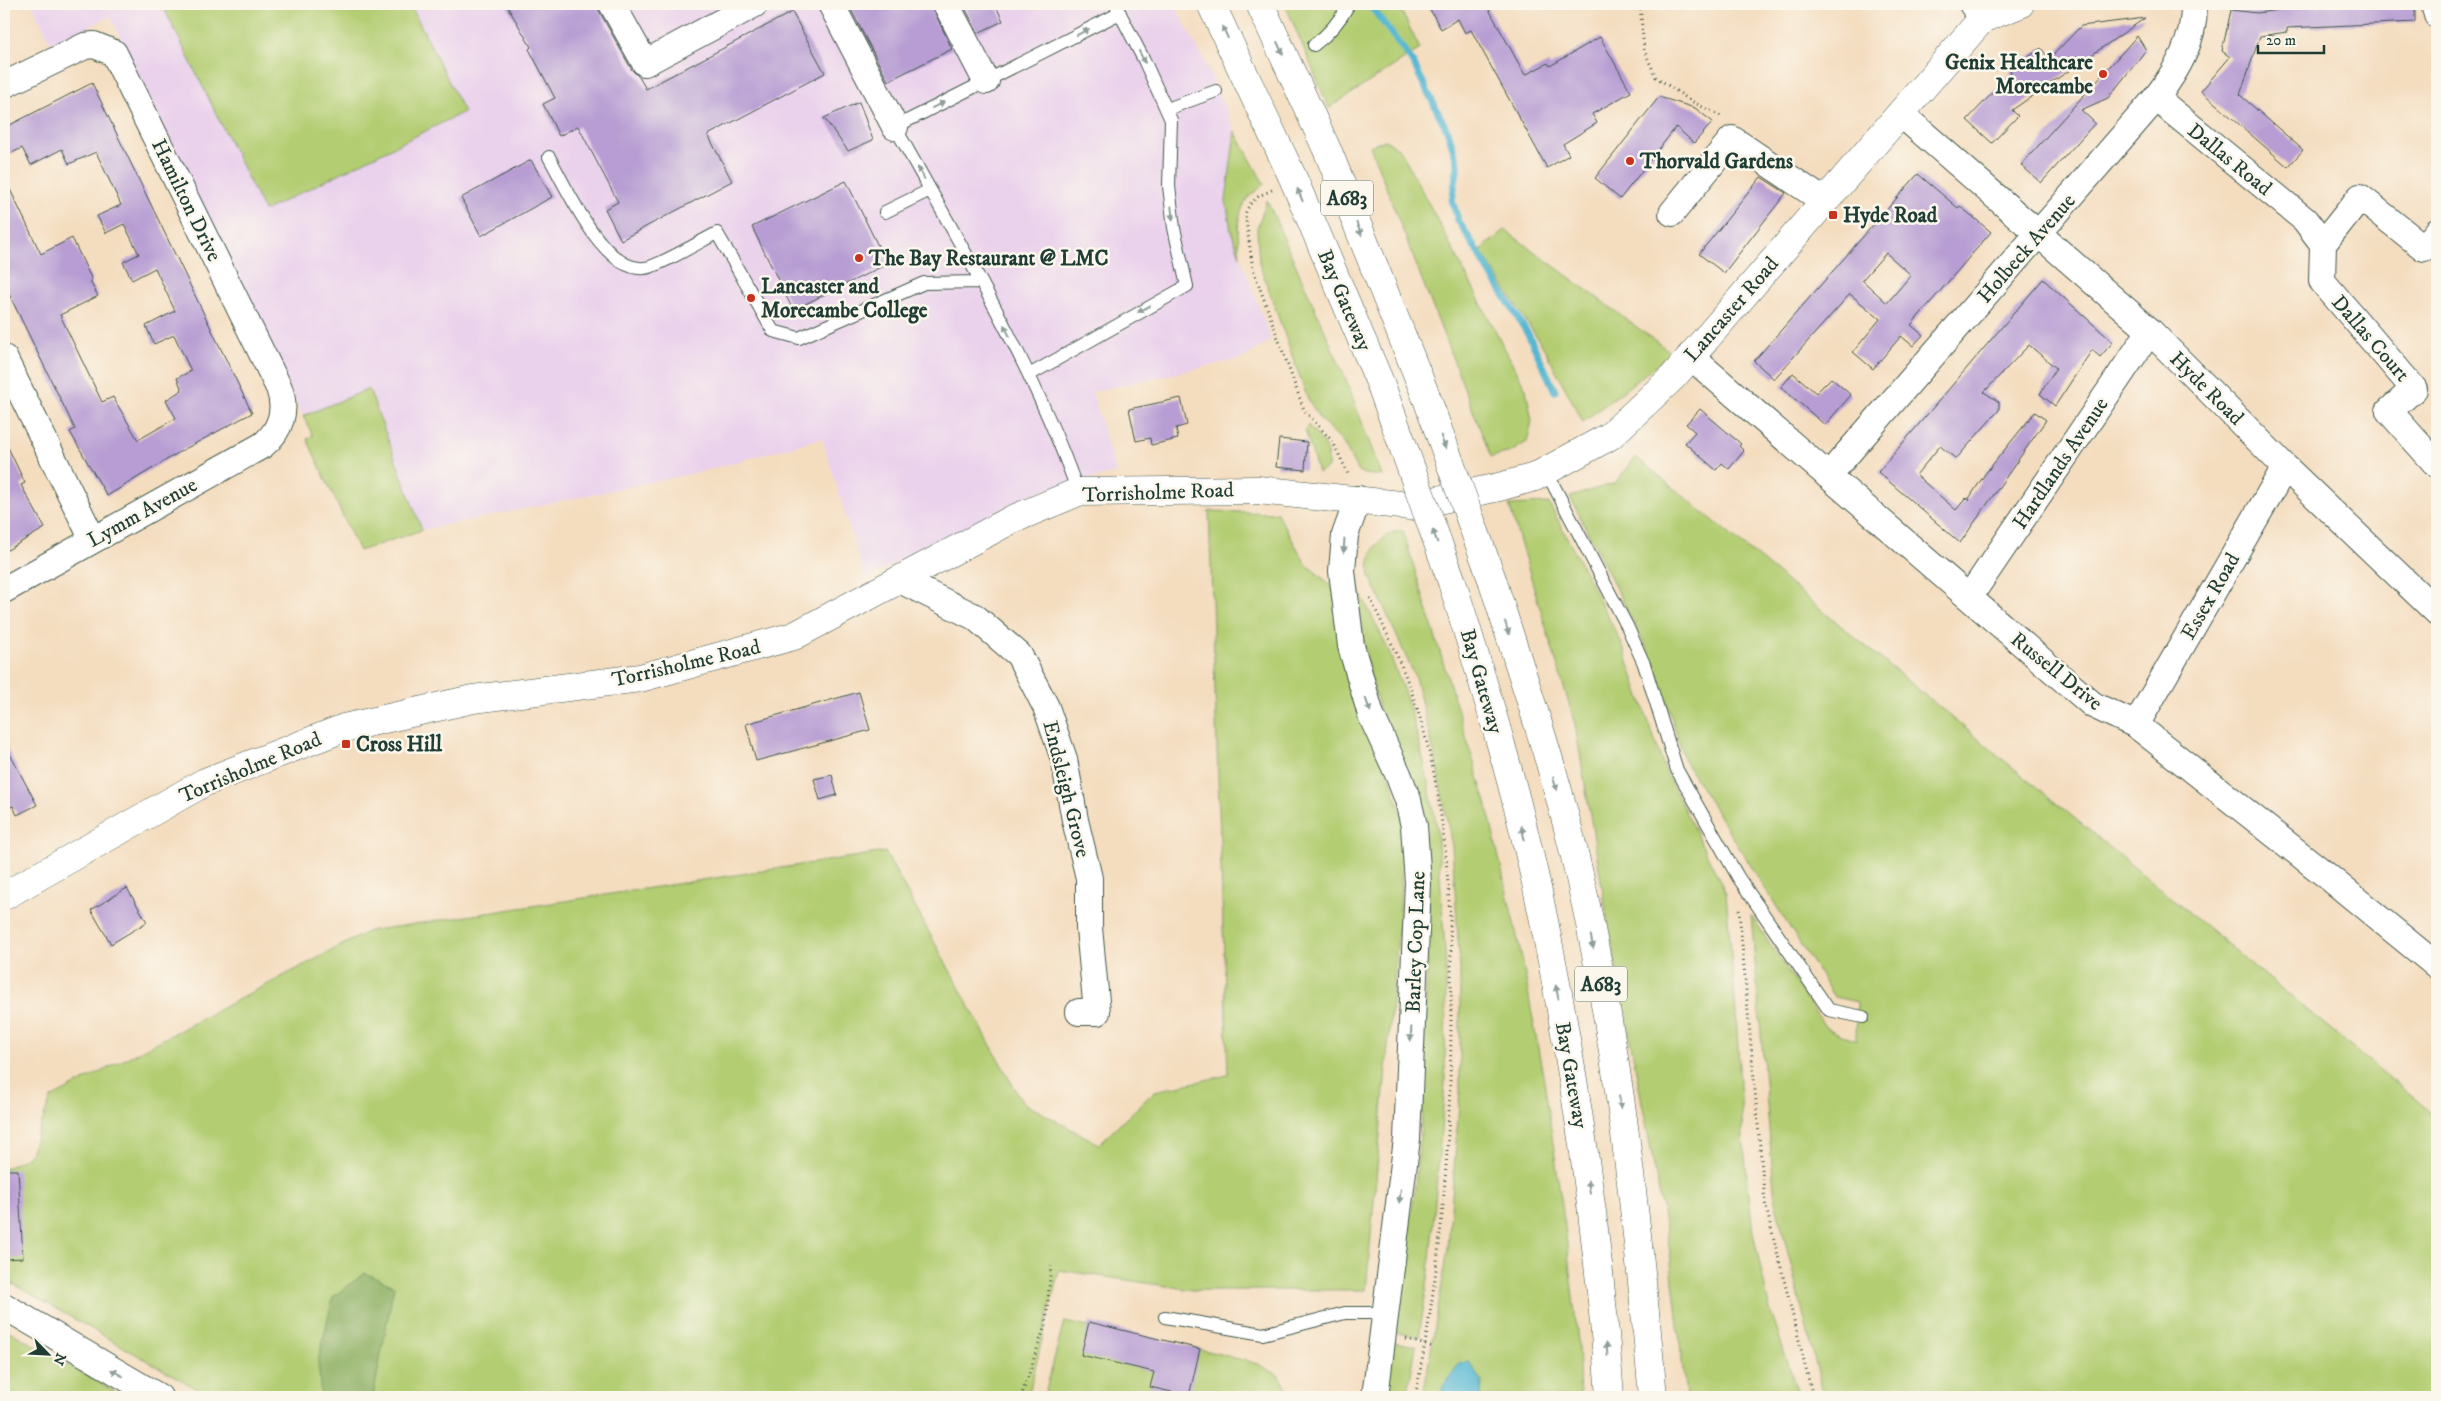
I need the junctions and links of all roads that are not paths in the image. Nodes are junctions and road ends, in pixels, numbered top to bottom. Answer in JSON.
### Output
{"nodes":[{"id":1,"x":612,"y":4,"type":"edge"},
{"id":2,"x":755,"y":4,"type":"edge"},
{"id":3,"x":831,"y":4,"type":"edge"},
{"id":4,"x":946,"y":4,"type":"edge"},
{"id":5,"x":1211,"y":4,"type":"edge"},
{"id":6,"x":1260,"y":4,"type":"edge"},
{"id":7,"x":1349,"y":4,"type":"edge"},
{"id":8,"x":2020,"y":4,"type":"edge"},
{"id":9,"x":2194,"y":4,"type":"edge"},
{"id":10,"x":2434,"y":4,"type":"edge"},
{"id":11,"x":1117,"y":9,"type":"edge"},
{"id":12,"x":1977,"y":11,"type":"edge"},
{"id":13,"x":2437,"y":15,"type":"edge"},
{"id":14,"x":1314,"y":45,"type":"dead end"},
{"id":15,"x":986,"y":81,"type":"junction"},
{"id":16,"x":4,"y":84,"type":"edge"},
{"id":17,"x":1216,"y":91,"type":"dead end"},
{"id":18,"x":2156,"y":98,"type":"junction"},
{"id":19,"x":1167,"y":109,"type":"junction"},
{"id":20,"x":1901,"y":114,"type":"junction"},
{"id":21,"x":895,"y":127,"type":"junction"},
{"id":22,"x":549,"y":157,"type":"dead end"},
{"id":23,"x":930,"y":190,"type":"junction"},
{"id":24,"x":1824,"y":201,"type":"junction"},
{"id":25,"x":885,"y":212,"type":"dead end"},
{"id":26,"x":1672,"y":213,"type":"dead end"},
{"id":27,"x":2437,"y":232,"type":"edge"},
{"id":28,"x":2038,"y":233,"type":"junction"},
{"id":29,"x":2322,"y":244,"type":"junction"},
{"id":30,"x":980,"y":282,"type":"junction"},
{"id":31,"x":2150,"y":330,"type":"junction"},
{"id":32,"x":1690,"y":356,"type":"junction"},
{"id":33,"x":4,"y":358,"type":"edge"},
{"id":34,"x":1029,"y":374,"type":"junction"},
{"id":35,"x":276,"y":429,"type":"joint"},
{"id":36,"x":2437,"y":465,"type":"edge"},
{"id":37,"x":2286,"y":467,"type":"junction"},
{"id":38,"x":1546,"y":471,"type":"junction"},
{"id":39,"x":1828,"y":476,"type":"junction"},
{"id":40,"x":1078,"y":492,"type":"junction"},
{"id":41,"x":1367,"y":501,"type":"junction"},
{"id":42,"x":92,"y":540,"type":"junction"},
{"id":43,"x":900,"y":580,"type":"junction"},
{"id":44,"x":4,"y":590,"type":"edge"},
{"id":45,"x":1970,"y":596,"type":"junction"},
{"id":46,"x":2437,"y":612,"type":"edge"},
{"id":47,"x":2136,"y":725,"type":"junction"},
{"id":48,"x":4,"y":896,"type":"edge"},
{"id":49,"x":2437,"y":966,"type":"edge"},
{"id":50,"x":1096,"y":1012,"type":"dead end"},
{"id":51,"x":1863,"y":1016,"type":"dead end"},
{"id":52,"x":1638,"y":1227,"type":"junction"},
{"id":53,"x":4,"y":1306,"type":"edge"},
{"id":54,"x":1386,"y":1313,"type":"junction"},
{"id":55,"x":1165,"y":1317,"type":"dead end"},
{"id":56,"x":159,"y":1397,"type":"edge"},
{"id":57,"x":1375,"y":1397,"type":"edge"},
{"id":58,"x":1610,"y":1397,"type":"edge"},
{"id":59,"x":1653,"y":1397,"type":"edge"},
{"id":60,"x":1666,"y":1397,"type":"edge"}],
"edges":[{"from":1,"to":2,"type":"street"},
{"from":3,"to":21,"type":"street"},
{"from":4,"to":15,"type":"street"},
{"from":58,"to":5,"type":"main road","name":"Bay Gateway","number":"A683","one_way":true,"bridge":true},
{"from":6,"to":52,"type":"main road","name":"Bay Gateway","number":"A683","one_way":true,"bridge":true},
{"from":7,"to":14,"type":"lane"},
{"from":8,"to":12,"type":"main road","name":"Lancaster Road"},
{"from":9,"to":18,"type":"street","name":"Holbeck Avenue"},
{"from":10,"to":13,"type":"street"},
{"from":15,"to":11,"type":"lane","one_way":true},
{"from":11,"to":19,"type":"lane","one_way":true},
{"from":12,"to":20,"type":"main road","name":"Lancaster Road"},
{"from":21,"to":15,"type":"lane","one_way":true},
{"from":16,"to":35,"type":"street","name":"Hamilton Drive"},
{"from":17,"to":19,"type":"lane"},
{"from":18,"to":28,"type":"street","name":"Holbeck Avenue"},
{"from":18,"to":29,"type":"street","name":"Dallas Road"},
{"from":19,"to":34,"type":"lane","one_way":true},
{"from":20,"to":24,"type":"main road","name":"Lancaster Road"},
{"from":20,"to":28,"type":"street","name":"Hyde Road"},
{"from":23,"to":21,"type":"lane","one_way":true},
{"from":22,"to":30,"type":"lane"},
{"from":23,"to":25,"type":"lane"},
{"from":23,"to":30,"type":"lane"},
{"from":24,"to":26,"type":"street"},
{"from":24,"to":32,"type":"main road","name":"Lancaster Road"},
{"from":27,"to":29,"type":"street"},
{"from":28,"to":31,"type":"street","name":"Hyde Road"},
{"from":28,"to":39,"type":"street","name":"Holbeck Avenue"},
{"from":29,"to":36,"type":"street","name":"Dallas Court"},
{"from":34,"to":30,"type":"lane","one_way":true},
{"from":31,"to":37,"type":"street","name":"Hyde Road"},
{"from":31,"to":45,"type":"street","name":"Hardlands Avenue"},
{"from":32,"to":38,"type":"main road","name":"Lancaster Road"},
{"from":32,"to":39,"type":"street","name":"Russell Drive"},
{"from":33,"to":42,"type":"street"},
{"from":34,"to":40,"type":"lane"},
{"from":35,"to":42,"type":"street","name":"Lymm Avenue"},
{"from":37,"to":46,"type":"street","name":"Hyde Road"},
{"from":37,"to":47,"type":"street","name":"Essex Road"},
{"from":38,"to":41,"type":"main road","name":"Lancaster Road"},
{"from":38,"to":51,"type":"lane"},
{"from":39,"to":45,"type":"street","name":"Russell Drive"},
{"from":40,"to":41,"type":"main road","name":"Torrisholme Road"},
{"from":40,"to":43,"type":"main road","name":"Torrisholme Road"},
{"from":41,"to":54,"type":"street","name":"Barley Cop Lane","one_way":true},
{"from":42,"to":44,"type":"street","name":"Lymm Avenue"},
{"from":43,"to":48,"type":"main road","name":"Torrisholme Road"},
{"from":43,"to":50,"type":"street","name":"Endsleigh Grove"},
{"from":45,"to":47,"type":"street","name":"Russell Drive"},
{"from":47,"to":49,"type":"street","name":"Russell Drive"},
{"from":52,"to":59,"type":"main road","name":"Bay Gateway","number":"A683"},
{"from":52,"to":60,"type":"lane"},
{"from":56,"to":53,"type":"street","one_way":true},
{"from":54,"to":55,"type":"lane"},
{"from":54,"to":57,"type":"street","name":"Barley Cop Lane"}]}
